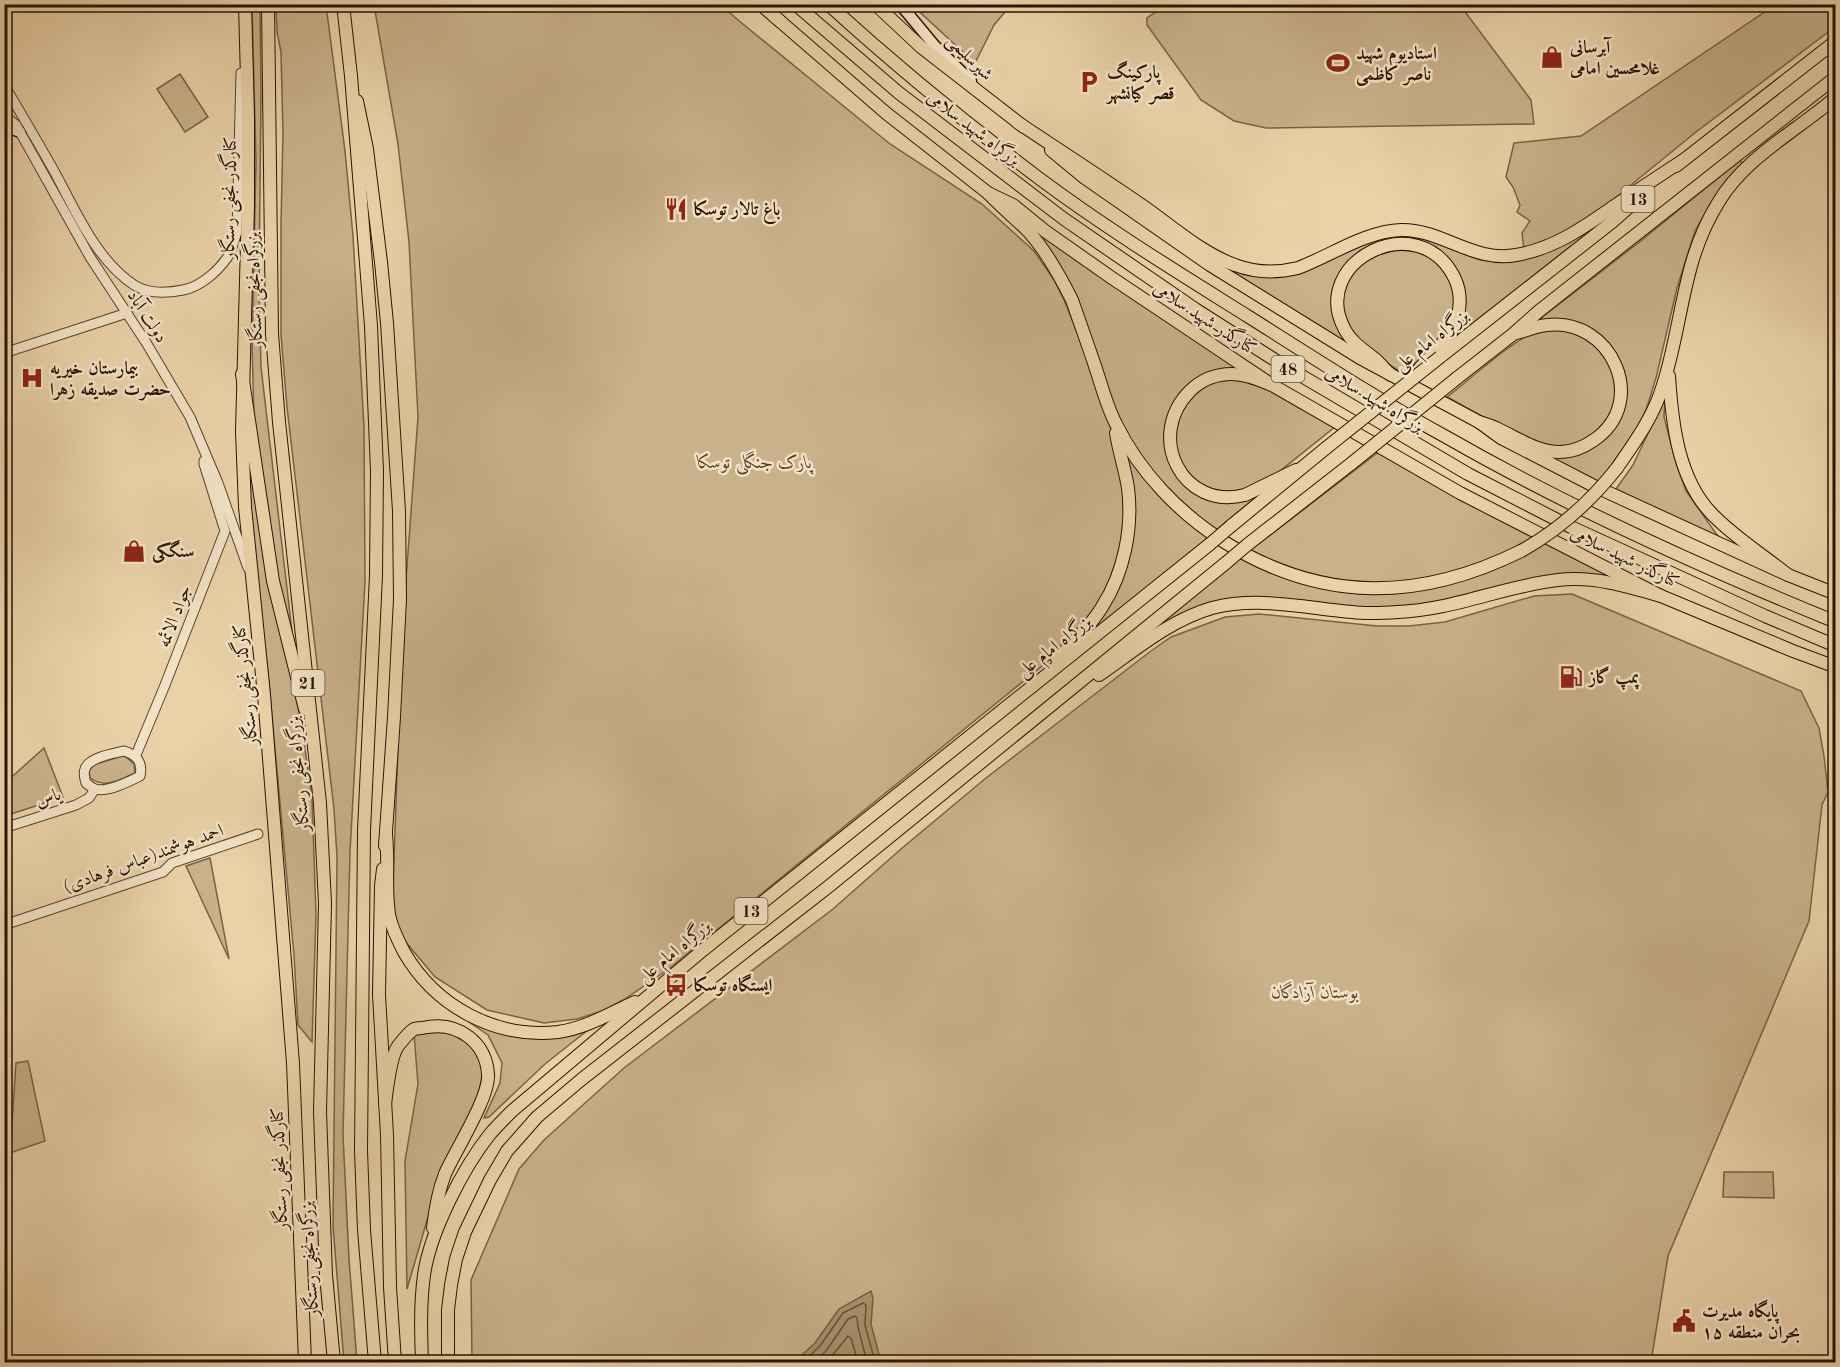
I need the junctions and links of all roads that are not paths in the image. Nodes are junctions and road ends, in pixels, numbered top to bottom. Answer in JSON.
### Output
{"nodes":[{"id":1,"x":244,"y":4,"type":"edge"},
{"id":2,"x":268,"y":4,"type":"edge"},
{"id":3,"x":343,"y":4,"type":"edge"},
{"id":4,"x":761,"y":4,"type":"edge"},
{"id":5,"x":795,"y":4,"type":"edge"},
{"id":6,"x":828,"y":4,"type":"edge"},
{"id":7,"x":875,"y":4,"type":"edge"},
{"id":8,"x":900,"y":4,"type":"edge"},
{"id":9,"x":1836,"y":41,"type":"edge"},
{"id":10,"x":351,"y":76,"type":"junction"},
{"id":11,"x":1836,"y":77,"type":"edge"},
{"id":12,"x":4,"y":85,"type":"edge"},
{"id":13,"x":1836,"y":97,"type":"edge"},
{"id":14,"x":994,"y":105,"type":"junction"},
{"id":15,"x":4,"y":115,"type":"edge"},
{"id":16,"x":1017,"y":122,"type":"junction"},
{"id":17,"x":4,"y":126,"type":"edge"},
{"id":18,"x":20,"y":132,"type":"junction"},
{"id":19,"x":1682,"y":161,"type":"junction"},
{"id":20,"x":988,"y":193,"type":"junction"},
{"id":21,"x":127,"y":313,"type":"junction"},
{"id":22,"x":1512,"y":335,"type":"junction"},
{"id":23,"x":4,"y":353,"type":"edge"},
{"id":24,"x":1669,"y":364,"type":"junction"},
{"id":25,"x":242,"y":374,"type":"junction"},
{"id":26,"x":1391,"y":375,"type":"junction"},
{"id":27,"x":1412,"y":378,"type":"junction"},
{"id":28,"x":1272,"y":385,"type":"junction"},
{"id":29,"x":1479,"y":422,"type":"junction"},
{"id":30,"x":1115,"y":423,"type":"junction"},
{"id":31,"x":206,"y":452,"type":"junction"},
{"id":32,"x":1296,"y":471,"type":"junction"},
{"id":33,"x":1788,"y":575,"type":"junction"},
{"id":34,"x":253,"y":582,"type":"junction"},
{"id":35,"x":1836,"y":594,"type":"edge"},
{"id":36,"x":1661,"y":596,"type":"junction"},
{"id":37,"x":1836,"y":622,"type":"edge"},
{"id":38,"x":1836,"y":646,"type":"edge"},
{"id":39,"x":1836,"y":667,"type":"edge"},
{"id":40,"x":1032,"y":685,"type":"junction"},
{"id":41,"x":1050,"y":706,"type":"junction"},
{"id":42,"x":314,"y":746,"type":"junction"},
{"id":43,"x":136,"y":755,"type":"junction"},
{"id":44,"x":95,"y":789,"type":"junction"},
{"id":45,"x":4,"y":828,"type":"edge"},
{"id":46,"x":258,"y":834,"type":"dead end"},
{"id":47,"x":386,"y":836,"type":"junction"},
{"id":48,"x":4,"y":925,"type":"edge"},
{"id":49,"x":647,"y":997,"type":"junction"},
{"id":50,"x":385,"y":1104,"type":"junction"},
{"id":51,"x":432,"y":1243,"type":"junction"},
{"id":52,"x":305,"y":1362,"type":"edge"},
{"id":53,"x":334,"y":1362,"type":"edge"},
{"id":54,"x":375,"y":1362,"type":"edge"},
{"id":55,"x":396,"y":1362,"type":"edge"},
{"id":56,"x":422,"y":1362,"type":"edge"},
{"id":57,"x":448,"y":1362,"type":"edge"}],
"edges":[{"from":1,"to":12,"type":"street"},
{"from":1,"to":25,"type":"main road","name":"کنارگذر نجفی رستگار"},
{"from":2,"to":42,"type":"main road","name":"بزرگراه نجفی رستگار","number":"21"},
{"from":3,"to":10,"type":"main road"},
{"from":4,"to":20,"type":"main road","name":"کنارگذر شهید سلامی"},
{"from":5,"to":38,"type":"main road","name":"بزرگراه شهید سلامی","number":"48"},
{"from":6,"to":37,"type":"main road","name":"بزرگراه شهید سلامی","number":"48"},
{"from":7,"to":14,"type":"main road"},
{"from":8,"to":14,"type":"main road","name":"شیرسلیمی"},
{"from":9,"to":19,"type":"main road","name":"بزرگراه امام علی","number":"13"},
{"from":10,"to":47,"type":"main road"},
{"from":10,"to":54,"type":"main road"},
{"from":11,"to":22,"type":"main road","number":"13"},
{"from":13,"to":24,"type":"main road"},
{"from":14,"to":16,"type":"main road"},
{"from":15,"to":18,"type":"street","name":"دولت آباد"},
{"from":16,"to":19,"type":"main road"},
{"from":16,"to":26,"type":"main road"},
{"from":17,"to":18,"type":"main road"},
{"from":18,"to":21,"type":"street","name":"دولت آباد"},
{"from":19,"to":27,"type":"main road","name":"بزرگراه امام علی","number":"13","bridge":true},
{"from":20,"to":28,"type":"main road","name":"کنارگذر شهید سلامی"},
{"from":20,"to":30,"type":"main road"},
{"from":21,"to":23,"type":"street"},
{"from":21,"to":31,"type":"street","name":"دولت آباد"},
{"from":22,"to":29,"type":"main road"},
{"from":22,"to":41,"type":"main road","number":"13","bridge":true},
{"from":24,"to":30,"type":"main road","bridge":true},
{"from":24,"to":33,"type":"main road"},
{"from":25,"to":34,"type":"main road","name":"کنارگذر نجفی رستگار"},
{"from":25,"to":42,"type":"main road"},
{"from":26,"to":27,"type":"main road"},
{"from":26,"to":29,"type":"main road"},
{"from":27,"to":32,"type":"main road","name":"بزرگراه امام علی","number":"13","bridge":true},
{"from":28,"to":32,"type":"main road"},
{"from":28,"to":36,"type":"main road","name":"کنارگذر شهید سلامی"},
{"from":29,"to":33,"type":"main road"},
{"from":30,"to":40,"type":"main road"},
{"from":31,"to":34,"type":"street","name":"دولت آباد"},
{"from":31,"to":43,"type":"street","name":"جواد الائمه"},
{"from":32,"to":40,"type":"main road","name":"بزرگراه امام علی","number":"13","bridge":true},
{"from":33,"to":35,"type":"main road"},
{"from":34,"to":52,"type":"main road","name":"کنارگذر نجفی رستگار"},
{"from":36,"to":39,"type":"main road","name":"کنارگذر شهید سلامی"},
{"from":36,"to":41,"type":"main road"},
{"from":40,"to":49,"type":"main road","name":"بزرگراه امام علی","number":"13"},
{"from":41,"to":57,"type":"main road","number":"13"},
{"from":42,"to":53,"type":"main road","name":"بزرگراه نجفی رستگار","number":"21"},
{"from":43,"to":44,"type":"street","name":"جواد الائمه"},
{"from":43,"to":44,"type":"street"},
{"from":44,"to":45,"type":"street","name":"یاس"},
{"from":46,"to":48,"type":"street","name":"احمد هوشمند(عباس فرهادی)"},
{"from":47,"to":49,"type":"main road"},
{"from":47,"to":50,"type":"main road"},
{"from":49,"to":51,"type":"main road","name":"بزرگراه امام علی","number":"13"},
{"from":50,"to":51,"type":"main road"},
{"from":50,"to":55,"type":"main road"},
{"from":51,"to":56,"type":"main road","name":"بزرگراه امام علی","number":"13"}]}
